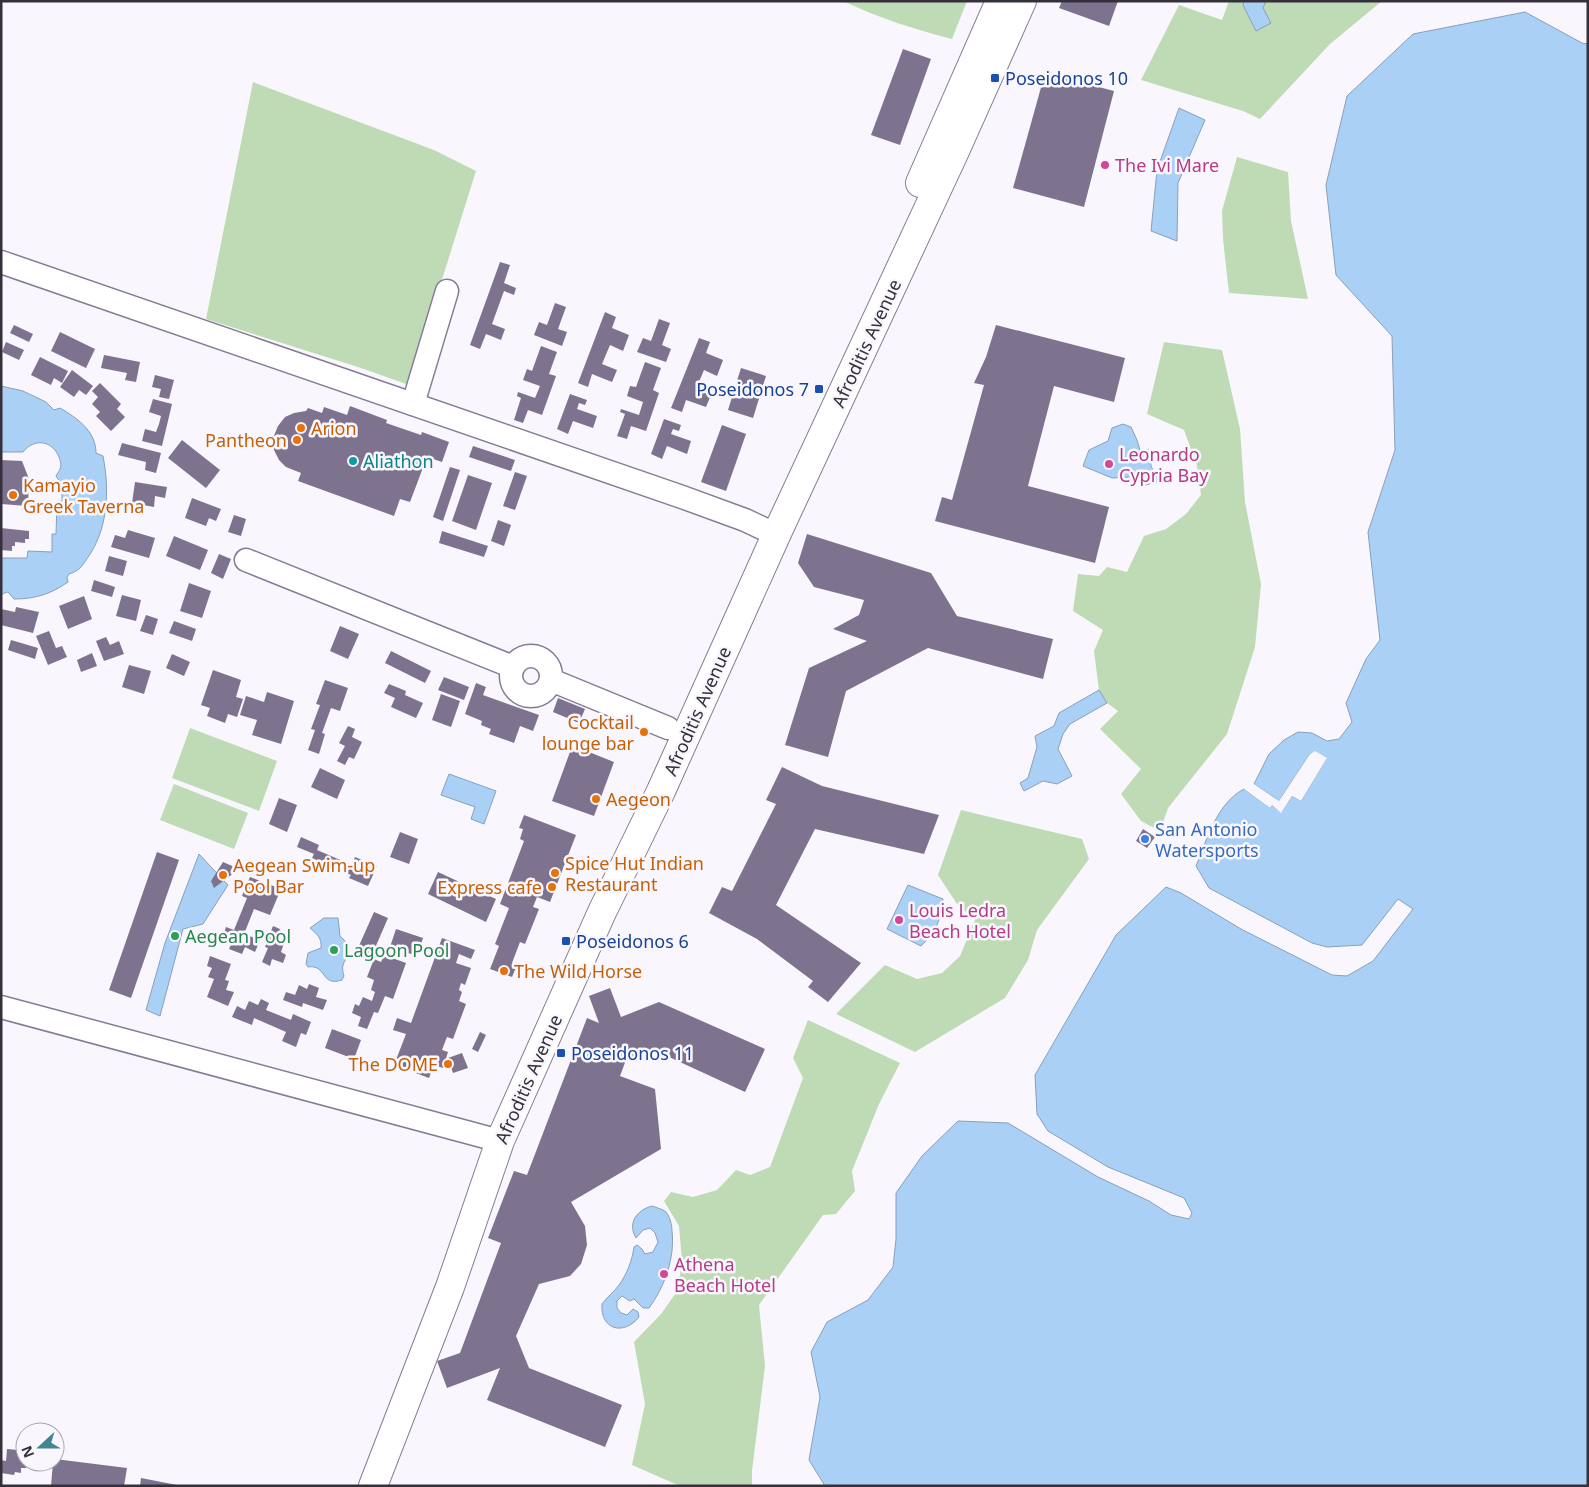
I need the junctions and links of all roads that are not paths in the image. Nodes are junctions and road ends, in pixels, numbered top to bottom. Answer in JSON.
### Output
{"nodes":[{"id":1,"x":1000,"y":1,"type":"edge"},
{"id":2,"x":1022,"y":1,"type":"edge"},
{"id":3,"x":1,"y":262,"type":"edge"},
{"id":4,"x":446,"y":291,"type":"dead end"},
{"id":5,"x":413,"y":404,"type":"junction"},
{"id":6,"x":762,"y":528,"type":"junction"},
{"id":7,"x":246,"y":560,"type":"dead end"},
{"id":8,"x":513,"y":667,"type":"junction"},
{"id":9,"x":551,"y":680,"type":"junction"},
{"id":10,"x":668,"y":728,"type":"junction"},
{"id":11,"x":1,"y":1007,"type":"edge"},
{"id":12,"x":491,"y":1139,"type":"junction"},
{"id":13,"x":354,"y":1486,"type":"edge"},
{"id":14,"x":374,"y":1486,"type":"edge"}],
"edges":[{"from":1,"to":6,"type":"main road","name":"Afroditis Avenue"},
{"from":2,"to":12,"type":"main road","name":"Afroditis Avenue"},
{"from":3,"to":5,"type":"street"},
{"from":4,"to":5,"type":"street"},
{"from":5,"to":6,"type":"street"},
{"from":6,"to":10,"type":"main road","name":"Afroditis Avenue"},
{"from":7,"to":8,"type":"street"},
{"from":8,"to":9,"type":"street"},
{"from":8,"to":9,"type":"street"},
{"from":9,"to":10,"type":"street"},
{"from":10,"to":12,"type":"main road","name":"Afroditis Avenue"},
{"from":11,"to":12,"type":"street"},
{"from":12,"to":13,"type":"main road","name":"Afroditis Avenue"},
{"from":12,"to":14,"type":"main road","name":"Afroditis Avenue"}]}
